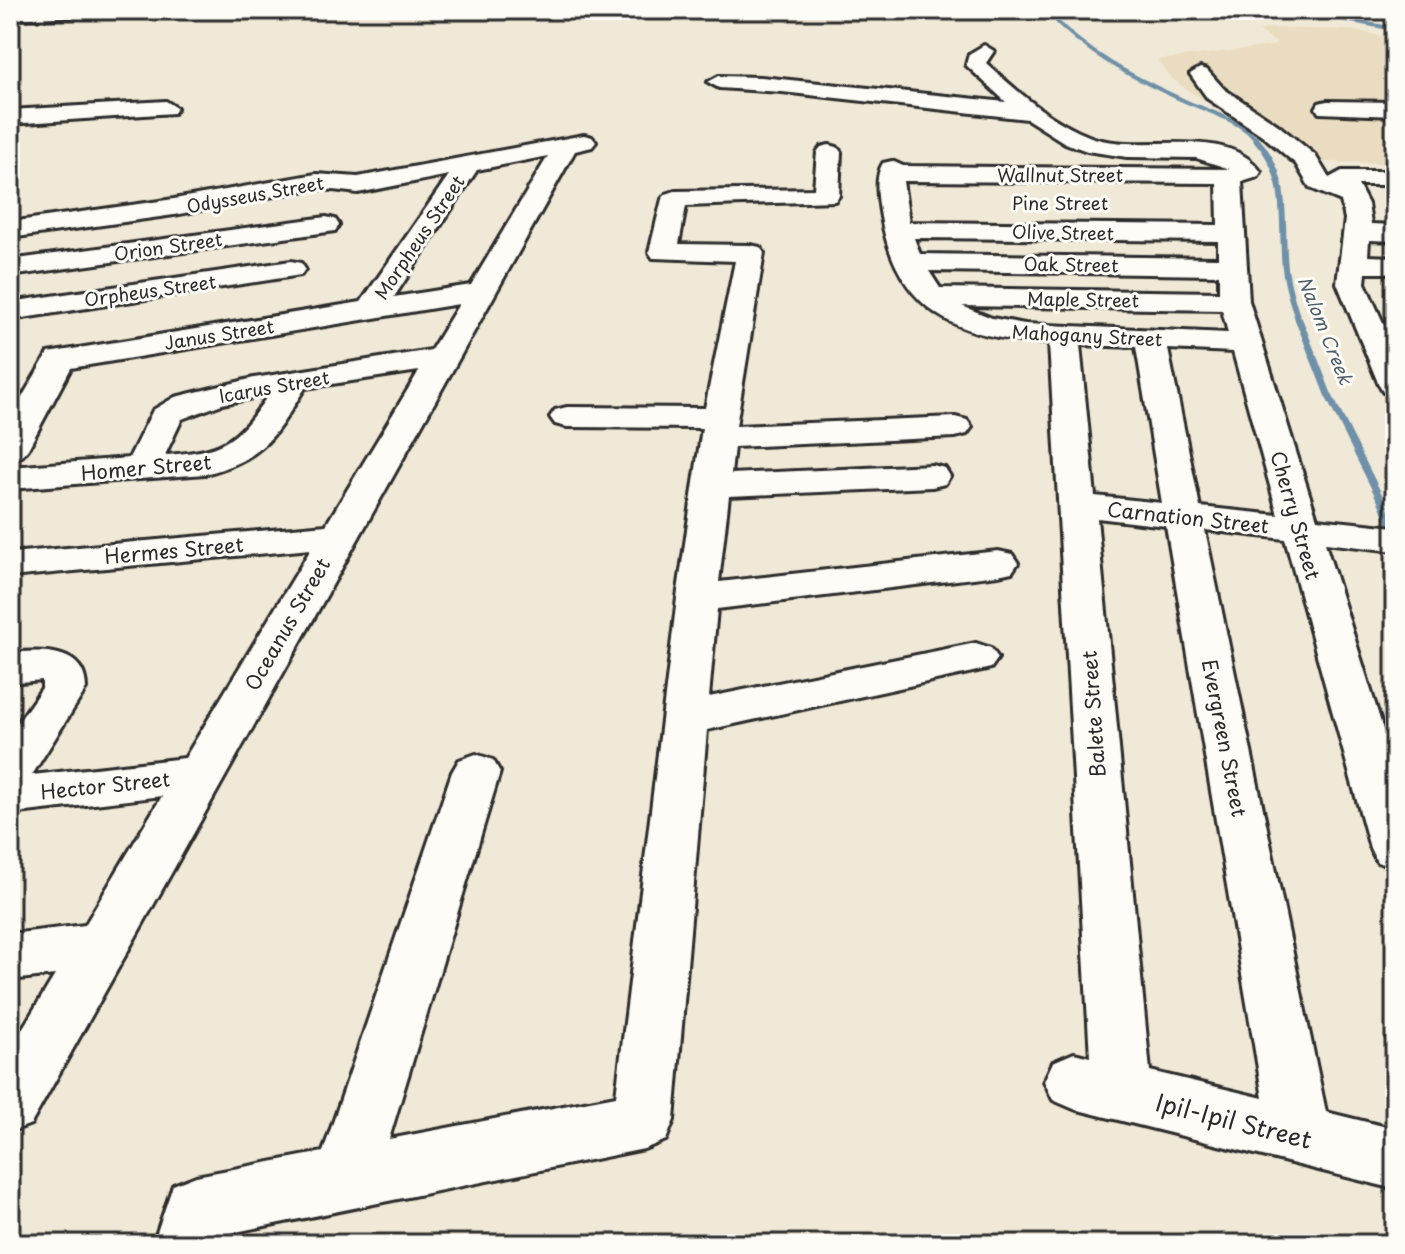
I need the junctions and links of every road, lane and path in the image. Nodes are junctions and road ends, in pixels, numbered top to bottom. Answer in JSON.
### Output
{"nodes":[{"id":1,"x":79,"y":10,"type":"edge"},
{"id":2,"x":10,"y":13,"type":"edge"},
{"id":3,"x":984,"y":51,"type":"dead end"},
{"id":4,"x":1200,"y":74,"type":"dead end"},
{"id":5,"x":719,"y":82,"type":"dead end"},
{"id":6,"x":166,"y":108,"type":"dead end"},
{"id":7,"x":1327,"y":108,"type":"dead end"},
{"id":8,"x":1395,"y":109,"type":"edge"},
{"id":9,"x":1039,"y":114,"type":"junction"},
{"id":10,"x":10,"y":117,"type":"edge"},
{"id":11,"x":580,"y":143,"type":"joint"},
{"id":12,"x":829,"y":152,"type":"dead end"},
{"id":13,"x":468,"y":165,"type":"junction"},
{"id":14,"x":891,"y":170,"type":"joint"},
{"id":15,"x":1395,"y":178,"type":"edge"},
{"id":16,"x":358,"y":185,"type":"junction"},
{"id":17,"x":889,"y":201,"type":"junction"},
{"id":18,"x":920,"y":201,"type":"dead end"},
{"id":19,"x":1357,"y":203,"type":"junction"},
{"id":20,"x":326,"y":225,"type":"junction"},
{"id":21,"x":10,"y":230,"type":"edge"},
{"id":22,"x":896,"y":230,"type":"junction"},
{"id":23,"x":1226,"y":230,"type":"junction"},
{"id":24,"x":1395,"y":233,"type":"edge"},
{"id":25,"x":911,"y":262,"type":"junction"},
{"id":26,"x":1351,"y":264,"type":"junction"},
{"id":27,"x":1395,"y":265,"type":"edge"},
{"id":28,"x":10,"y":268,"type":"edge"},
{"id":29,"x":291,"y":269,"type":"junction"},
{"id":30,"x":479,"y":292,"type":"junction"},
{"id":31,"x":932,"y":297,"type":"junction"},
{"id":32,"x":1358,"y":302,"type":"junction"},
{"id":33,"x":1395,"y":302,"type":"edge"},
{"id":34,"x":371,"y":309,"type":"junction"},
{"id":35,"x":10,"y":311,"type":"edge"},
{"id":36,"x":242,"y":330,"type":"junction"},
{"id":37,"x":1064,"y":335,"type":"junction"},
{"id":38,"x":1150,"y":339,"type":"junction"},
{"id":39,"x":1385,"y":339,"type":"edge"},
{"id":40,"x":1246,"y":343,"type":"junction"},
{"id":41,"x":441,"y":358,"type":"junction"},
{"id":42,"x":293,"y":382,"type":"junction"},
{"id":43,"x":1395,"y":383,"type":"edge"},
{"id":44,"x":567,"y":417,"type":"dead end"},
{"id":45,"x":955,"y":427,"type":"dead end"},
{"id":46,"x":719,"y":428,"type":"junction"},
{"id":47,"x":10,"y":449,"type":"edge"},
{"id":48,"x":143,"y":467,"type":"junction"},
{"id":49,"x":932,"y":476,"type":"dead end"},
{"id":50,"x":10,"y":478,"type":"edge"},
{"id":51,"x":712,"y":486,"type":"junction"},
{"id":52,"x":1077,"y":505,"type":"junction"},
{"id":53,"x":1183,"y":517,"type":"junction"},
{"id":54,"x":1301,"y":529,"type":"junction"},
{"id":55,"x":338,"y":535,"type":"junction"},
{"id":56,"x":1386,"y":538,"type":"edge"},
{"id":57,"x":998,"y":563,"type":"dead end"},
{"id":58,"x":10,"y":565,"type":"edge"},
{"id":59,"x":697,"y":598,"type":"junction"},
{"id":60,"x":976,"y":658,"type":"dead end"},
{"id":61,"x":10,"y":668,"type":"edge"},
{"id":62,"x":685,"y":718,"type":"junction"},
{"id":63,"x":10,"y":771,"type":"edge"},
{"id":64,"x":476,"y":772,"type":"dead end"},
{"id":65,"x":201,"y":774,"type":"junction"},
{"id":66,"x":10,"y":796,"type":"edge"},
{"id":67,"x":1395,"y":848,"type":"edge"},
{"id":68,"x":100,"y":946,"type":"junction"},
{"id":69,"x":10,"y":957,"type":"edge"},
{"id":70,"x":1098,"y":1087,"type":"joint"},
{"id":71,"x":10,"y":1104,"type":"edge"},
{"id":72,"x":1300,"y":1136,"type":"junction"},
{"id":73,"x":1395,"y":1159,"type":"edge"},
{"id":74,"x":345,"y":1179,"type":"junction"},
{"id":75,"x":186,"y":1244,"type":"edge"}],
"edges":[{"from":1,"to":2,"type":"street"},
{"from":3,"to":9,"type":"street"},
{"from":4,"to":19,"type":"street"},
{"from":5,"to":9,"type":"street"},
{"from":6,"to":10,"type":"street"},
{"from":7,"to":8,"type":"street"},
{"from":9,"to":23,"type":"street"},
{"from":11,"to":13,"type":"street","name":"Odysseus Street"},
{"from":11,"to":30,"type":"street","name":"Oceanus Street"},
{"from":12,"to":46,"type":"street"},
{"from":13,"to":16,"type":"street","name":"Odysseus Street"},
{"from":13,"to":34,"type":"street","name":"Morpheus Street"},
{"from":14,"to":17,"type":"street","name":"Mahogany Street"},
{"from":14,"to":23,"type":"street","name":"Wallnut Street"},
{"from":15,"to":19,"type":"street"},
{"from":16,"to":20,"type":"street"},
{"from":16,"to":21,"type":"street","name":"Odysseus Street"},
{"from":17,"to":18,"type":"street"},
{"from":17,"to":22,"type":"street","name":"Mahogany Street"},
{"from":19,"to":24,"type":"street"},
{"from":19,"to":26,"type":"street"},
{"from":20,"to":28,"type":"street","name":"Orion Street"},
{"from":20,"to":29,"type":"street"},
{"from":22,"to":23,"type":"street","name":"Olive Street"},
{"from":22,"to":25,"type":"street","name":"Mahogany Street"},
{"from":23,"to":25,"type":"street","name":"Oak Street"},
{"from":23,"to":31,"type":"street","name":"Maple Street"},
{"from":23,"to":40,"type":"street","name":"Cherry Street"},
{"from":25,"to":31,"type":"street","name":"Mahogany Street"},
{"from":26,"to":27,"type":"street"},
{"from":26,"to":32,"type":"street"},
{"from":29,"to":35,"type":"street","name":"Orpheus Street"},
{"from":29,"to":36,"type":"street"},
{"from":30,"to":34,"type":"street","name":"Janus Street"},
{"from":30,"to":41,"type":"street","name":"Oceanus Street"},
{"from":31,"to":37,"type":"street","name":"Mahogany Street"},
{"from":32,"to":33,"type":"street"},
{"from":32,"to":39,"type":"street"},
{"from":34,"to":36,"type":"street","name":"Janus Street"},
{"from":36,"to":47,"type":"street","name":"Janus Street"},
{"from":37,"to":38,"type":"street","name":"Mahogany Street"},
{"from":37,"to":52,"type":"street","name":"Balete Street"},
{"from":38,"to":40,"type":"street","name":"Mahogany Street"},
{"from":38,"to":53,"type":"street","name":"Evergreen Street"},
{"from":39,"to":43,"type":"street"},
{"from":40,"to":54,"type":"street","name":"Cherry Street"},
{"from":41,"to":42,"type":"street","name":"Icarus Street"},
{"from":41,"to":55,"type":"street","name":"Oceanus Street"},
{"from":42,"to":48,"type":"street","name":"Homer Street"},
{"from":42,"to":48,"type":"street","name":"Icarus Street"},
{"from":44,"to":46,"type":"street"},
{"from":45,"to":46,"type":"street"},
{"from":46,"to":51,"type":"street"},
{"from":48,"to":50,"type":"street","name":"Homer Street"},
{"from":49,"to":51,"type":"street"},
{"from":51,"to":59,"type":"street"},
{"from":52,"to":53,"type":"street","name":"Carnation Street"},
{"from":52,"to":70,"type":"street","name":"Balete Street"},
{"from":53,"to":54,"type":"street","name":"Carnation Street"},
{"from":53,"to":72,"type":"street","name":"Evergreen Street"},
{"from":54,"to":56,"type":"street","name":"Carnation Street"},
{"from":54,"to":67,"type":"street","name":"Cherry Street"},
{"from":55,"to":58,"type":"street","name":"Hermes Street"},
{"from":55,"to":65,"type":"street","name":"Oceanus Street"},
{"from":57,"to":59,"type":"street"},
{"from":59,"to":62,"type":"street"},
{"from":60,"to":62,"type":"street"},
{"from":61,"to":63,"type":"street"},
{"from":62,"to":74,"type":"street"},
{"from":64,"to":74,"type":"street"},
{"from":65,"to":66,"type":"street","name":"Hector Street"},
{"from":65,"to":68,"type":"street","name":"Oceanus Street"},
{"from":68,"to":69,"type":"street"},
{"from":68,"to":71,"type":"street","name":"Oceanus Street"},
{"from":70,"to":72,"type":"street","name":"Ipil-Ipil Street"},
{"from":72,"to":73,"type":"street","name":"Ipil-Ipil Street"},
{"from":74,"to":75,"type":"street"}]}
